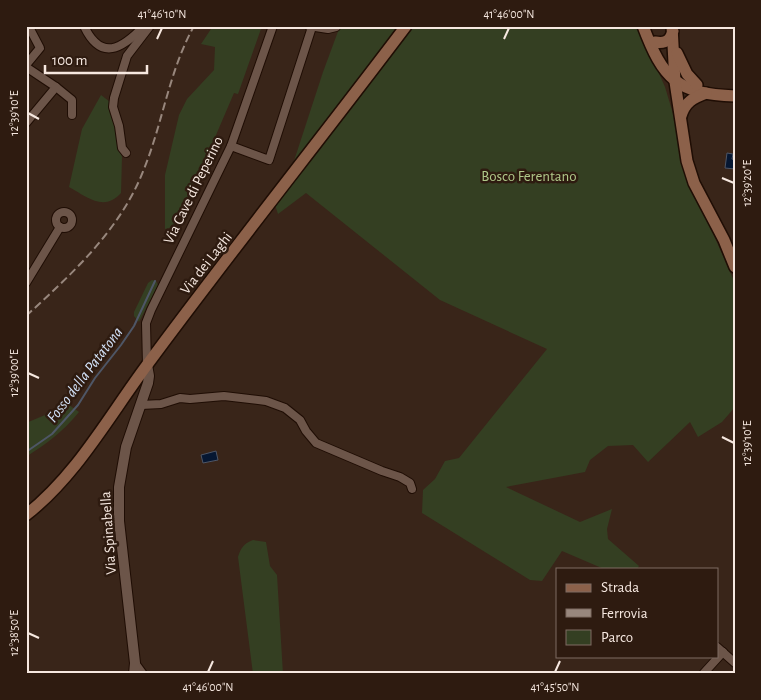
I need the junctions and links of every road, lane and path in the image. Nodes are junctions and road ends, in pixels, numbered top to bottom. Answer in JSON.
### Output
{"nodes":[{"id":1,"x":84,"y":26,"type":"edge"},
{"id":2,"x":144,"y":26,"type":"edge"},
{"id":3,"x":150,"y":26,"type":"edge"},
{"id":4,"x":272,"y":26,"type":"edge"},
{"id":5,"x":406,"y":26,"type":"edge"},
{"id":6,"x":644,"y":26,"type":"edge"},
{"id":7,"x":29,"y":27,"type":"edge"},
{"id":8,"x":311,"y":27,"type":"edge"},
{"id":9,"x":336,"y":27,"type":"edge"},
{"id":10,"x":673,"y":28,"type":"edge"},
{"id":11,"x":655,"y":42,"type":"junction"},
{"id":12,"x":674,"y":47,"type":"junction"},
{"id":13,"x":660,"y":64,"type":"junction"},
{"id":14,"x":26,"y":66,"type":"edge"},
{"id":15,"x":674,"y":69,"type":"junction"},
{"id":16,"x":675,"y":82,"type":"junction"},
{"id":17,"x":697,"y":85,"type":"junction"},
{"id":18,"x":56,"y":87,"type":"junction"},
{"id":19,"x":709,"y":93,"type":"junction"},
{"id":20,"x":735,"y":96,"type":"edge"},
{"id":21,"x":72,"y":115,"type":"dead end"},
{"id":22,"x":681,"y":118,"type":"junction"},
{"id":23,"x":26,"y":123,"type":"edge"},
{"id":24,"x":231,"y":146,"type":"junction"},
{"id":25,"x":126,"y":152,"type":"dead end"},
{"id":26,"x":60,"y":227,"type":"dead end"},
{"id":27,"x":26,"y":264,"type":"edge"},
{"id":28,"x":735,"y":266,"type":"edge"},
{"id":29,"x":35,"y":268,"type":"junction"},
{"id":30,"x":26,"y":283,"type":"edge"},
{"id":31,"x":147,"y":365,"type":"junction"},
{"id":32,"x":141,"y":405,"type":"junction"},
{"id":33,"x":412,"y":489,"type":"dead end"},
{"id":34,"x":26,"y":515,"type":"edge"},
{"id":35,"x":720,"y":649,"type":"edge"},
{"id":36,"x":714,"y":658,"type":"edge"},
{"id":37,"x":135,"y":662,"type":"junction"},
{"id":38,"x":735,"y":663,"type":"edge"},
{"id":39,"x":134,"y":674,"type":"edge"},
{"id":40,"x":143,"y":674,"type":"edge"},
{"id":41,"x":703,"y":674,"type":"edge"}],
"edges":[{"from":1,"to":2,"type":"street"},
{"from":3,"to":25,"type":"street"},
{"from":4,"to":24,"type":"street","name":"Via Cave di Peperino"},
{"from":5,"to":31,"type":"main road","name":"Via dei Laghi"},
{"from":6,"to":11,"type":"main road"},
{"from":6,"to":13,"type":"main road"},
{"from":7,"to":14,"type":"street"},
{"from":8,"to":9,"type":"street"},
{"from":8,"to":24,"type":"street"},
{"from":10,"to":11,"type":"main road"},
{"from":10,"to":12,"type":"main road"},
{"from":11,"to":15,"type":"main road"},
{"from":12,"to":15,"type":"main road"},
{"from":12,"to":17,"type":"main road"},
{"from":13,"to":16,"type":"main road"},
{"from":13,"to":22,"type":"main road"},
{"from":14,"to":18,"type":"street"},
{"from":15,"to":16,"type":"main road"},
{"from":15,"to":17,"type":"main road"},
{"from":16,"to":19,"type":"main road"},
{"from":16,"to":22,"type":"main road"},
{"from":17,"to":19,"type":"main road"},
{"from":18,"to":21,"type":"street"},
{"from":18,"to":23,"type":"street"},
{"from":19,"to":20,"type":"main road"},
{"from":19,"to":22,"type":"main road"},
{"from":22,"to":28,"type":"main road"},
{"from":24,"to":31,"type":"street","name":"Via Cave di Peperino"},
{"from":26,"to":29,"type":"street"},
{"from":27,"to":29,"type":"street"},
{"from":29,"to":30,"type":"street"},
{"from":31,"to":32,"type":"street","name":"Via Spinabella"},
{"from":31,"to":34,"type":"main road","name":"Via dei Laghi"},
{"from":32,"to":33,"type":"street"},
{"from":32,"to":37,"type":"street","name":"Via Spinabella"},
{"from":35,"to":38,"type":"street"},
{"from":36,"to":41,"type":"street"},
{"from":37,"to":39,"type":"street","name":"Via Spinabella"},
{"from":37,"to":40,"type":"street"}]}
